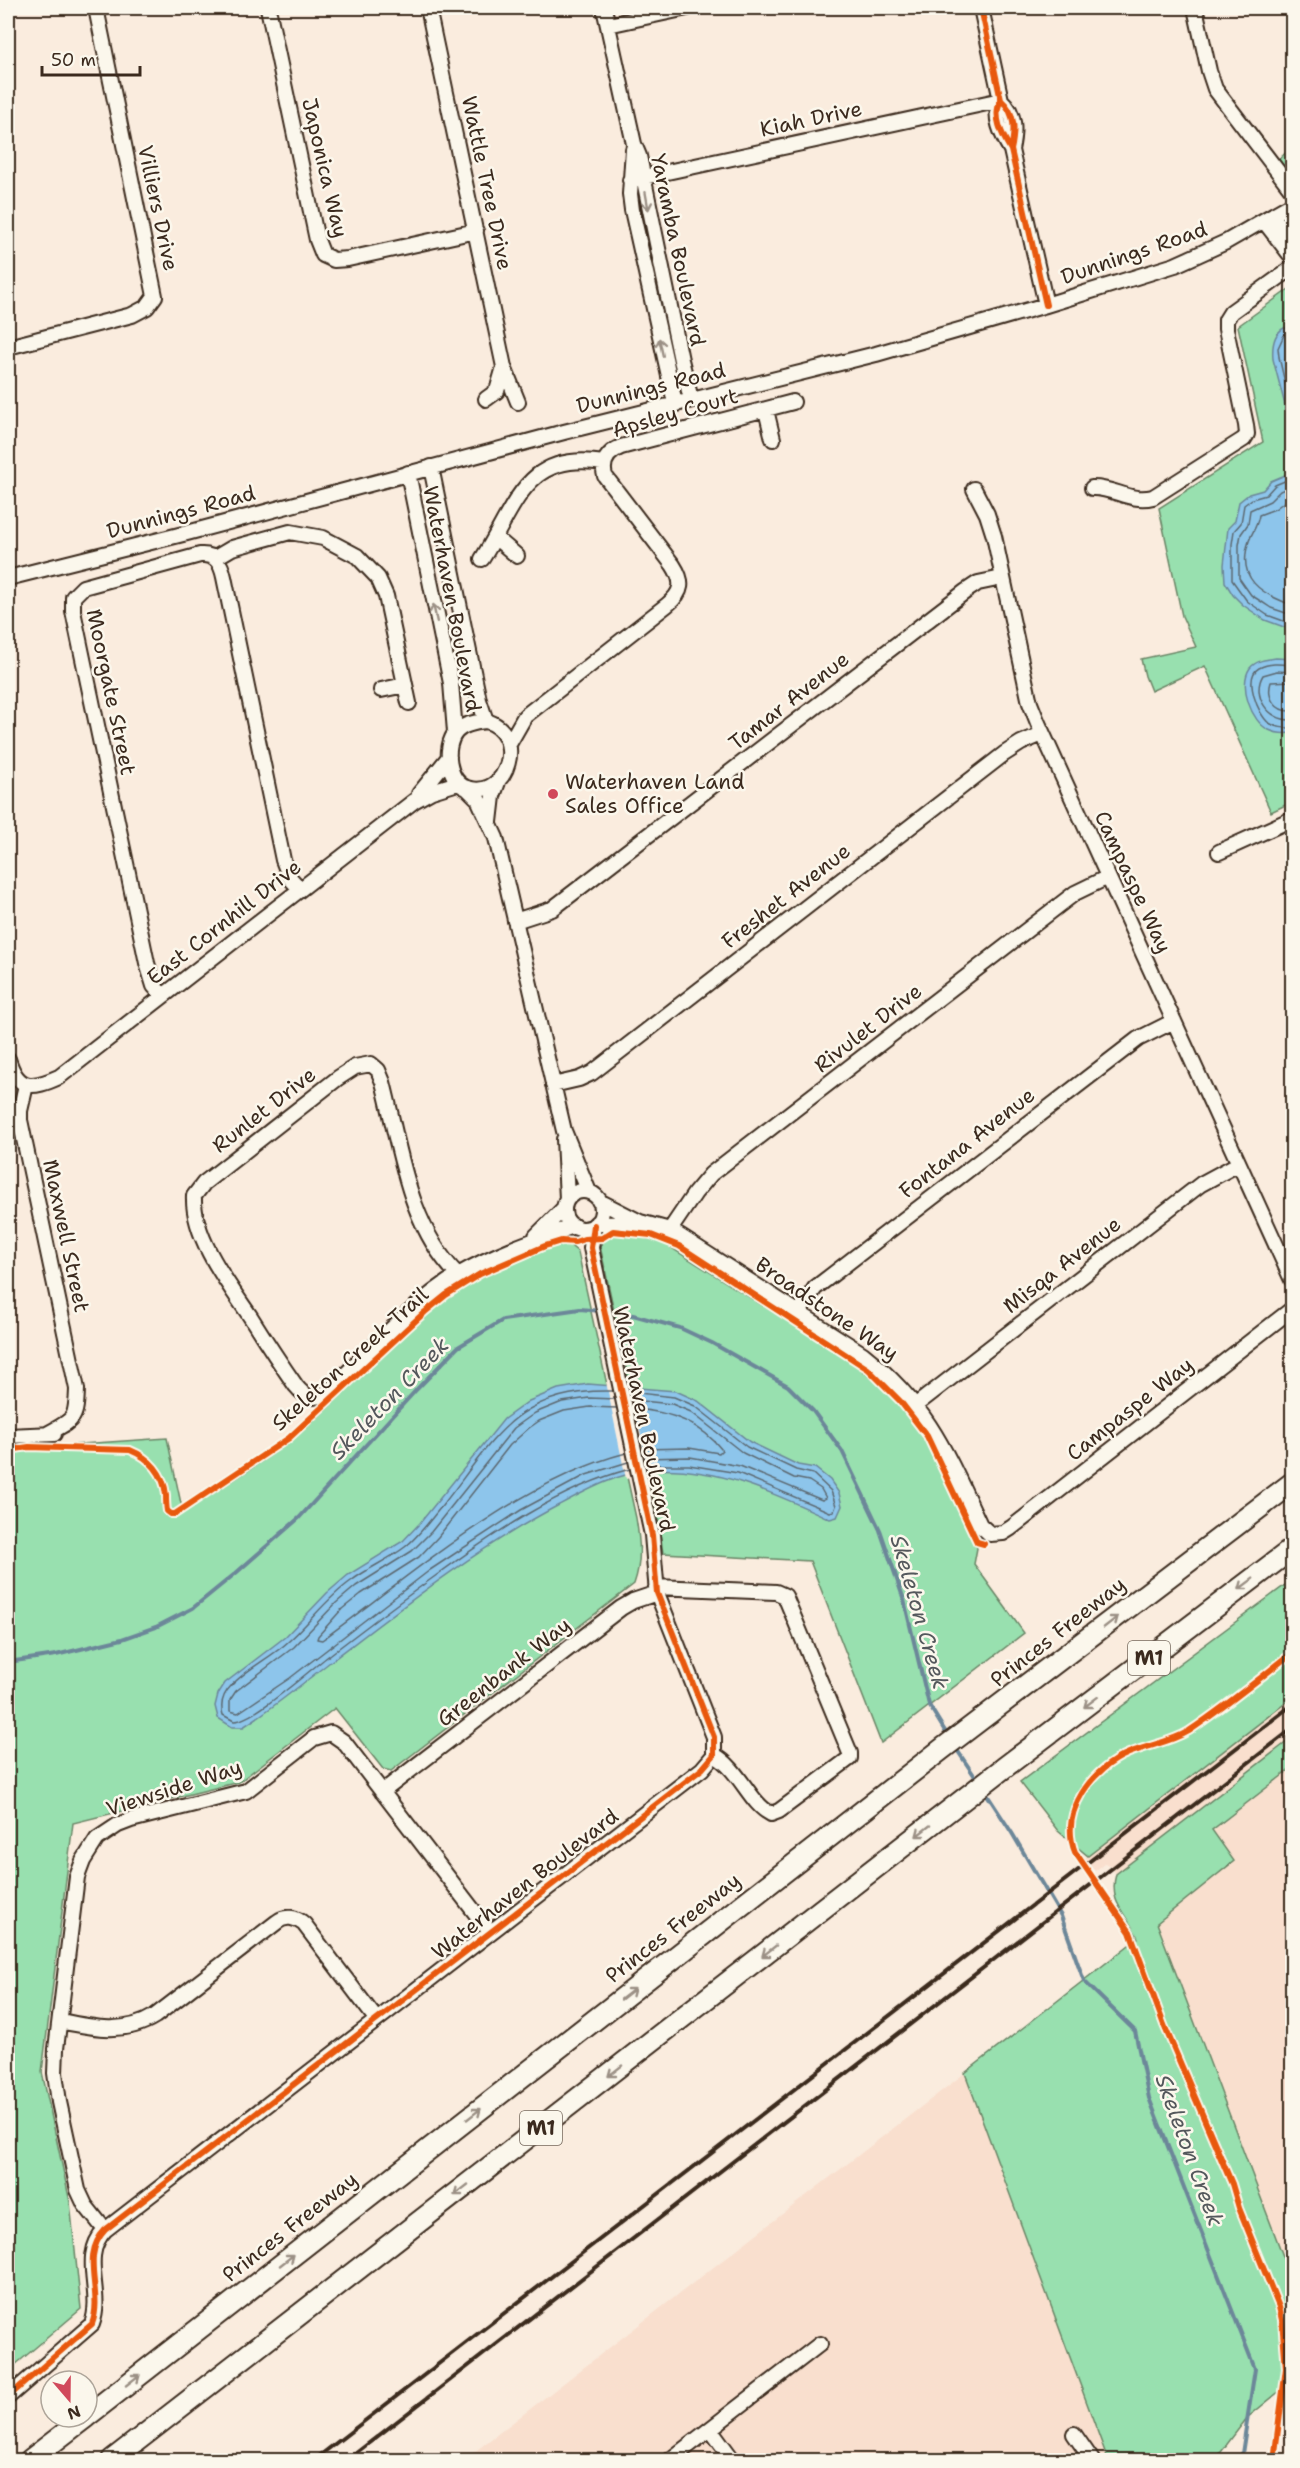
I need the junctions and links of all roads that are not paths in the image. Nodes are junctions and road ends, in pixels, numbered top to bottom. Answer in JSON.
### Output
{"nodes":[{"id":1,"x":96,"y":8,"type":"edge"},
{"id":2,"x":268,"y":8,"type":"edge"},
{"id":3,"x":428,"y":8,"type":"edge"},
{"id":4,"x":604,"y":8,"type":"edge"},
{"id":5,"x":687,"y":8,"type":"edge"},
{"id":6,"x":981,"y":8,"type":"edge"},
{"id":7,"x":1195,"y":8,"type":"edge"},
{"id":8,"x":608,"y":25,"type":"junction"},
{"id":9,"x":1001,"y":100,"type":"junction"},
{"id":10,"x":637,"y":178,"type":"junction"},
{"id":11,"x":1293,"y":190,"type":"edge"},
{"id":12,"x":1293,"y":204,"type":"edge"},
{"id":13,"x":1269,"y":219,"type":"junction"},
{"id":14,"x":476,"y":231,"type":"junction"},
{"id":15,"x":1293,"y":242,"type":"edge"},
{"id":16,"x":1293,"y":258,"type":"edge"},
{"id":17,"x":1293,"y":268,"type":"edge"},
{"id":18,"x":1046,"y":306,"type":"junction"},
{"id":19,"x":8,"y":347,"type":"edge"},
{"id":20,"x":504,"y":367,"type":"junction"},
{"id":21,"x":486,"y":399,"type":"dead end"},
{"id":22,"x":691,"y":399,"type":"junction"},
{"id":23,"x":518,"y":402,"type":"dead end"},
{"id":24,"x":792,"y":402,"type":"dead end"},
{"id":25,"x":675,"y":404,"type":"junction"},
{"id":26,"x":766,"y":410,"type":"junction"},
{"id":27,"x":773,"y":439,"type":"dead end"},
{"id":28,"x":604,"y":463,"type":"junction"},
{"id":29,"x":431,"y":467,"type":"junction"},
{"id":30,"x":408,"y":473,"type":"junction"},
{"id":31,"x":1092,"y":488,"type":"dead end"},
{"id":32,"x":974,"y":489,"type":"dead end"},
{"id":33,"x":496,"y":538,"type":"junction"},
{"id":34,"x":517,"y":556,"type":"dead end"},
{"id":35,"x":214,"y":558,"type":"junction"},
{"id":36,"x":482,"y":559,"type":"dead end"},
{"id":37,"x":8,"y":578,"type":"edge"},
{"id":38,"x":1002,"y":578,"type":"junction"},
{"id":39,"x":405,"y":685,"type":"junction"},
{"id":40,"x":381,"y":690,"type":"dead end"},
{"id":41,"x":409,"y":703,"type":"dead end"},
{"id":42,"x":525,"y":716,"type":"junction"},
{"id":43,"x":490,"y":723,"type":"junction"},
{"id":44,"x":455,"y":732,"type":"junction"},
{"id":45,"x":1042,"y":734,"type":"junction"},
{"id":46,"x":509,"y":744,"type":"junction"},
{"id":47,"x":449,"y":757,"type":"junction"},
{"id":48,"x":498,"y":782,"type":"junction"},
{"id":49,"x":462,"y":785,"type":"junction"},
{"id":50,"x":414,"y":801,"type":"junction"},
{"id":51,"x":1293,"y":819,"type":"edge"},
{"id":52,"x":490,"y":824,"type":"junction"},
{"id":53,"x":1219,"y":852,"type":"dead end"},
{"id":54,"x":1108,"y":877,"type":"junction"},
{"id":55,"x":300,"y":889,"type":"junction"},
{"id":56,"x":515,"y":921,"type":"junction"},
{"id":57,"x":163,"y":996,"type":"junction"},
{"id":58,"x":1174,"y":1021,"type":"junction"},
{"id":59,"x":8,"y":1059,"type":"edge"},
{"id":60,"x":8,"y":1081,"type":"edge"},
{"id":61,"x":553,"y":1085,"type":"junction"},
{"id":62,"x":25,"y":1089,"type":"junction"},
{"id":63,"x":564,"y":1131,"type":"junction"},
{"id":64,"x":1239,"y":1164,"type":"junction"},
{"id":65,"x":594,"y":1197,"type":"junction"},
{"id":66,"x":566,"y":1204,"type":"junction"},
{"id":67,"x":640,"y":1222,"type":"junction"},
{"id":68,"x":595,"y":1223,"type":"junction"},
{"id":69,"x":575,"y":1227,"type":"junction"},
{"id":70,"x":670,"y":1230,"type":"junction"},
{"id":71,"x":532,"y":1240,"type":"junction"},
{"id":72,"x":591,"y":1248,"type":"junction"},
{"id":73,"x":458,"y":1275,"type":"junction"},
{"id":74,"x":1293,"y":1280,"type":"edge"},
{"id":75,"x":1293,"y":1309,"type":"edge"},
{"id":76,"x":798,"y":1314,"type":"junction"},
{"id":77,"x":916,"y":1405,"type":"junction"},
{"id":78,"x":8,"y":1436,"type":"edge"},
{"id":79,"x":1293,"y":1470,"type":"edge"},
{"id":80,"x":1293,"y":1483,"type":"edge"},
{"id":81,"x":990,"y":1534,"type":"joint"},
{"id":82,"x":1224,"y":1535,"type":"junction"},
{"id":83,"x":1293,"y":1549,"type":"edge"},
{"id":84,"x":657,"y":1590,"type":"junction"},
{"id":85,"x":714,"y":1755,"type":"junction"},
{"id":86,"x":382,"y":1792,"type":"junction"},
{"id":87,"x":490,"y":1932,"type":"junction"},
{"id":88,"x":376,"y":2019,"type":"junction"},
{"id":89,"x":60,"y":2021,"type":"junction"},
{"id":90,"x":105,"y":2229,"type":"junction"},
{"id":91,"x":820,"y":2344,"type":"dead end"},
{"id":92,"x":8,"y":2397,"type":"edge"},
{"id":93,"x":99,"y":2406,"type":"edge"},
{"id":94,"x":69,"y":2429,"type":"edge"},
{"id":95,"x":711,"y":2430,"type":"junction"},
{"id":96,"x":1074,"y":2434,"type":"dead end"},
{"id":97,"x":30,"y":2460,"type":"edge"},
{"id":98,"x":112,"y":2460,"type":"edge"},
{"id":99,"x":670,"y":2460,"type":"edge"},
{"id":100,"x":733,"y":2460,"type":"edge"},
{"id":101,"x":1092,"y":2460,"type":"edge"}],
"edges":[{"from":1,"to":19,"type":"street","name":"Villiers Drive"},
{"from":2,"to":14,"type":"street","name":"Japonica Way"},
{"from":3,"to":14,"type":"street","name":"Wattle Tree Drive"},
{"from":4,"to":8,"type":"street","name":"Yaramba Boulevard"},
{"from":5,"to":8,"type":"street"},
{"from":6,"to":9,"type":"street"},
{"from":7,"to":11,"type":"street"},
{"from":8,"to":10,"type":"street","name":"Yaramba Boulevard"},
{"from":9,"to":10,"type":"street","name":"Kiah Drive"},
{"from":9,"to":18,"type":"street"},
{"from":10,"to":22,"type":"street","name":"Yaramba Boulevard","one_way":true},
{"from":25,"to":10,"type":"street","name":"Yaramba Boulevard","one_way":true},
{"from":12,"to":13,"type":"street","name":"Dunnings Road"},
{"from":13,"to":15,"type":"street"},
{"from":13,"to":16,"type":"street"},
{"from":13,"to":18,"type":"street","name":"Dunnings Road"},
{"from":14,"to":20,"type":"street","name":"Wattle Tree Drive"},
{"from":17,"to":31,"type":"street"},
{"from":18,"to":22,"type":"street","name":"Dunnings Road"},
{"from":20,"to":21,"type":"street"},
{"from":20,"to":23,"type":"street","name":"Wattle Tree Drive"},
{"from":22,"to":25,"type":"street","name":"Dunnings Road"},
{"from":24,"to":26,"type":"street","name":"Apsley Court"},
{"from":25,"to":29,"type":"street","name":"Dunnings Road"},
{"from":26,"to":27,"type":"street","name":"Apsley Court"},
{"from":26,"to":28,"type":"street","name":"Apsley Court"},
{"from":28,"to":33,"type":"street"},
{"from":28,"to":42,"type":"street","name":"Apsley Court"},
{"from":29,"to":30,"type":"street","name":"Dunnings Road"},
{"from":29,"to":43,"type":"street","name":"Waterhaven Boulevard"},
{"from":30,"to":37,"type":"street","name":"Dunnings Road"},
{"from":44,"to":30,"type":"street","name":"Waterhaven Boulevard","one_way":true},
{"from":32,"to":38,"type":"street","name":"Campaspe Way"},
{"from":33,"to":34,"type":"street"},
{"from":33,"to":36,"type":"street"},
{"from":35,"to":39,"type":"street"},
{"from":35,"to":55,"type":"street"},
{"from":35,"to":57,"type":"street","name":"Moorgate Street"},
{"from":38,"to":45,"type":"street","name":"Campaspe Way"},
{"from":38,"to":56,"type":"street","name":"Tamar Avenue"},
{"from":39,"to":40,"type":"street"},
{"from":39,"to":41,"type":"street"},
{"from":42,"to":43,"type":"street"},
{"from":42,"to":46,"type":"street"},
{"from":43,"to":44,"type":"street"},
{"from":43,"to":46,"type":"street"},
{"from":44,"to":47,"type":"street"},
{"from":45,"to":54,"type":"street","name":"Campaspe Way"},
{"from":45,"to":61,"type":"street","name":"Freshet Avenue"},
{"from":46,"to":48,"type":"street"},
{"from":47,"to":49,"type":"street"},
{"from":47,"to":50,"type":"street","name":"East Cornhill Drive"},
{"from":48,"to":49,"type":"street"},
{"from":48,"to":52,"type":"street"},
{"from":49,"to":50,"type":"street","name":"East Cornhill Drive"},
{"from":49,"to":52,"type":"street"},
{"from":50,"to":55,"type":"street","name":"East Cornhill Drive"},
{"from":51,"to":53,"type":"street"},
{"from":52,"to":56,"type":"street"},
{"from":54,"to":58,"type":"street","name":"Campaspe Way"},
{"from":54,"to":70,"type":"street","name":"Rivulet Drive"},
{"from":55,"to":57,"type":"street","name":"East Cornhill Drive"},
{"from":56,"to":61,"type":"street"},
{"from":57,"to":62,"type":"street","name":"East Cornhill Drive"},
{"from":58,"to":64,"type":"street","name":"Campaspe Way"},
{"from":58,"to":76,"type":"street","name":"Fontana Avenue"},
{"from":59,"to":62,"type":"street"},
{"from":60,"to":62,"type":"street"},
{"from":61,"to":63,"type":"street"},
{"from":62,"to":78,"type":"street","name":"Maxwell Street"},
{"from":63,"to":65,"type":"street"},
{"from":63,"to":66,"type":"street"},
{"from":64,"to":74,"type":"street","name":"Campaspe Way"},
{"from":64,"to":77,"type":"street","name":"Misqa Avenue"},
{"from":65,"to":66,"type":"street"},
{"from":65,"to":67,"type":"street","name":"Broadstone Way"},
{"from":65,"to":68,"type":"street"},
{"from":66,"to":69,"type":"street"},
{"from":66,"to":71,"type":"street"},
{"from":67,"to":68,"type":"street","name":"Broadstone Way"},
{"from":67,"to":70,"type":"street","name":"Broadstone Way"},
{"from":68,"to":69,"type":"street"},
{"from":68,"to":72,"type":"street","name":"Waterhaven Boulevard"},
{"from":69,"to":71,"type":"street"},
{"from":69,"to":72,"type":"street","name":"Waterhaven Boulevard"},
{"from":70,"to":76,"type":"street","name":"Broadstone Way"},
{"from":71,"to":73,"type":"street"},
{"from":72,"to":84,"type":"street","name":"Waterhaven Boulevard"},
{"from":73,"to":73,"type":"street","name":"Runlet Drive"},
{"from":75,"to":81,"type":"street","name":"Campaspe Way"},
{"from":76,"to":77,"type":"street","name":"Broadstone Way"},
{"from":77,"to":81,"type":"street","name":"Broadstone Way"},
{"from":79,"to":82,"type":"highway"},
{"from":80,"to":82,"type":"highway","name":"Princes Freeway","number":"M1"},
{"from":93,"to":82,"type":"highway","name":"Princes Freeway","number":"M1","one_way":true},
{"from":83,"to":98,"type":"highway","number":"M1","one_way":true},
{"from":84,"to":85,"type":"street","name":"Waterhaven Boulevard"},
{"from":84,"to":85,"type":"street"},
{"from":84,"to":86,"type":"street","name":"Greenbank Way"},
{"from":85,"to":87,"type":"street","name":"Waterhaven Boulevard"},
{"from":86,"to":87,"type":"street","name":"Viewside Way"},
{"from":86,"to":89,"type":"street","name":"Viewside Way"},
{"from":87,"to":88,"type":"street","name":"Waterhaven Boulevard"},
{"from":88,"to":89,"type":"street"},
{"from":88,"to":90,"type":"street","name":"Waterhaven Boulevard"},
{"from":89,"to":90,"type":"street","name":"Viewside Way"},
{"from":90,"to":92,"type":"street","name":"Waterhaven Boulevard"},
{"from":91,"to":95,"type":"street"},
{"from":94,"to":97,"type":"highway","name":"Princes Freeway","number":"M1"},
{"from":95,"to":99,"type":"street"},
{"from":95,"to":100,"type":"street"},
{"from":96,"to":101,"type":"street"}]}
